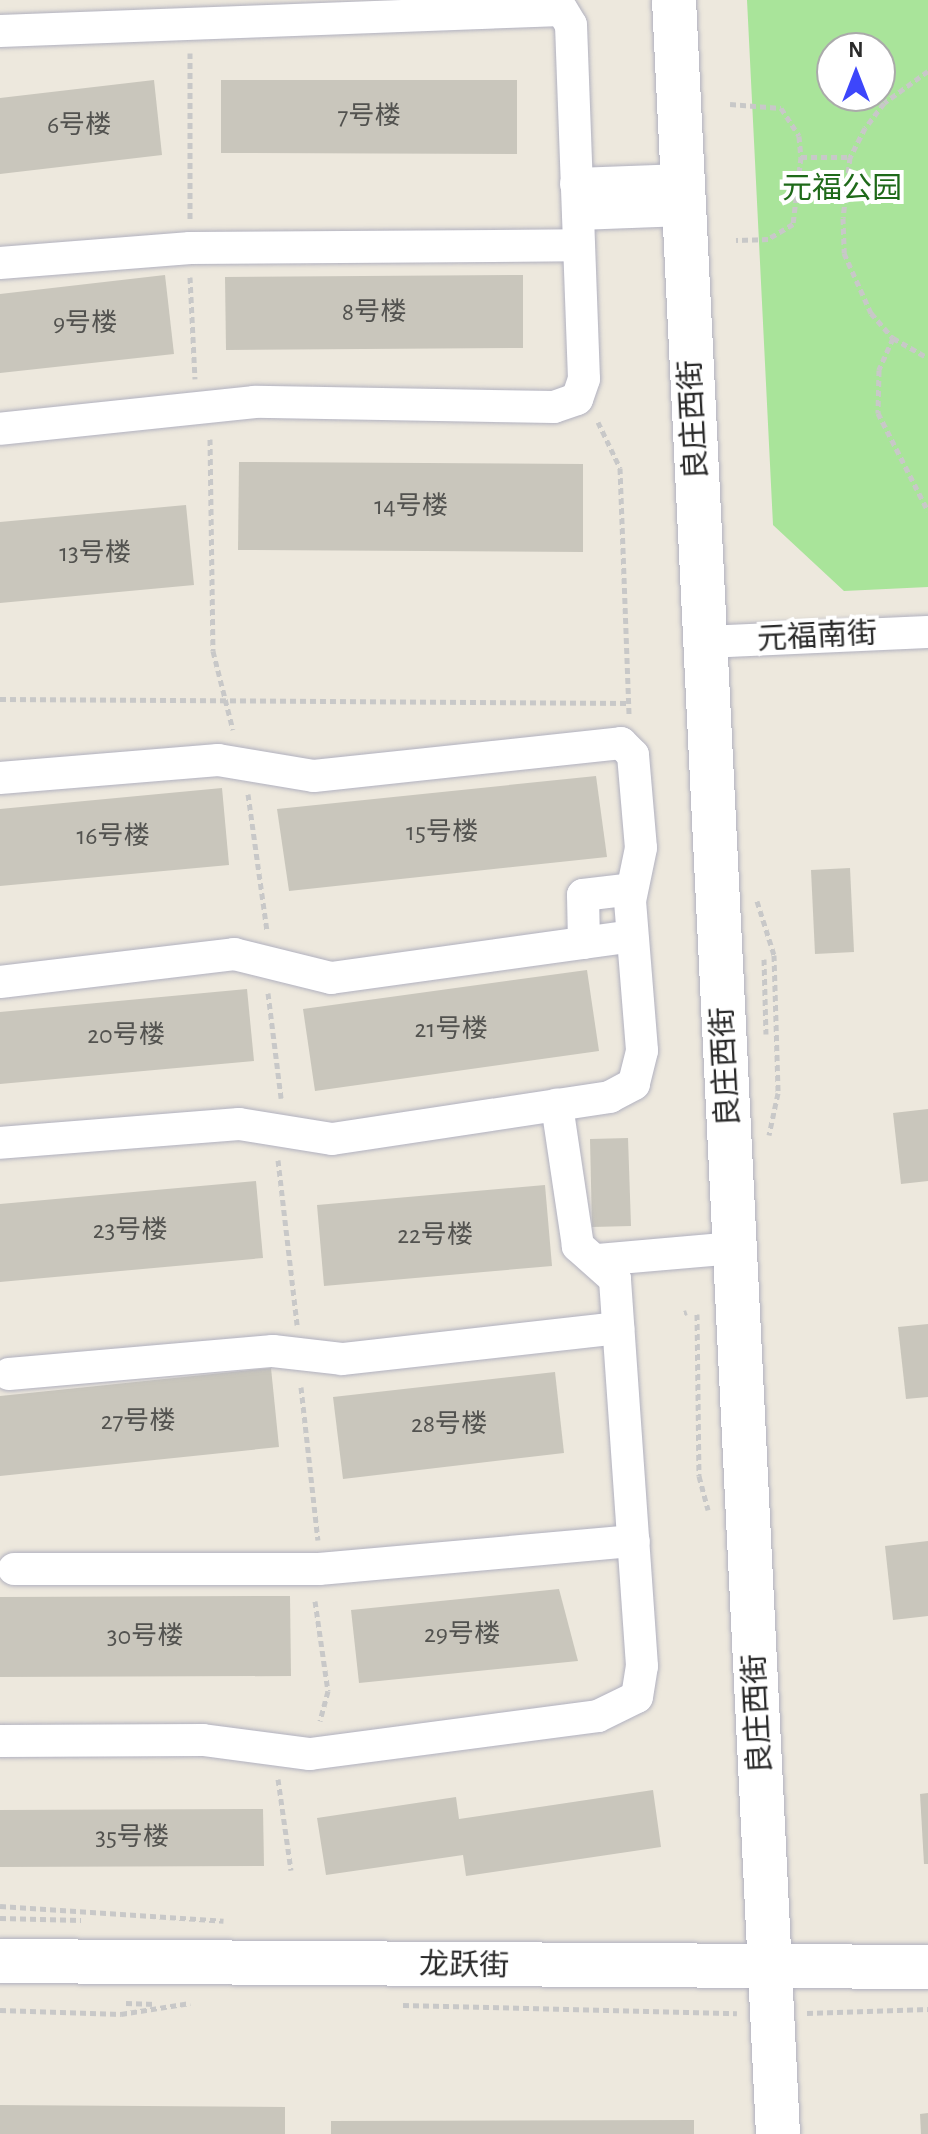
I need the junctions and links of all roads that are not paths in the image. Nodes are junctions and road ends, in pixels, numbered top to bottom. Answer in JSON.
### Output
{"nodes":[{"id":1,"x":674,"y":0,"type":"edge"},
{"id":2,"x":575,"y":7,"type":"edge"},
{"id":3,"x":0,"y":31,"type":"edge"},
{"id":4,"x":684,"y":195,"type":"junction"},
{"id":5,"x":578,"y":214,"type":"junction"},
{"id":6,"x":0,"y":263,"type":"edge"},
{"id":7,"x":0,"y":429,"type":"edge"},
{"id":8,"x":928,"y":632,"type":"edge"},
{"id":9,"x":705,"y":642,"type":"junction"},
{"id":10,"x":0,"y":778,"type":"edge"},
{"id":11,"x":632,"y":889,"type":"junction"},
{"id":12,"x":632,"y":936,"type":"junction"},
{"id":13,"x":584,"y":943,"type":"junction"},
{"id":14,"x":0,"y":982,"type":"edge"},
{"id":15,"x":557,"y":1105,"type":"junction"},
{"id":16,"x":0,"y":1143,"type":"edge"},
{"id":17,"x":735,"y":1258,"type":"junction"},
{"id":18,"x":606,"y":1270,"type":"junction"},
{"id":19,"x":618,"y":1328,"type":"junction"},
{"id":20,"x":9,"y":1374,"type":"dead end"},
{"id":21,"x":634,"y":1541,"type":"junction"},
{"id":22,"x":14,"y":1569,"type":"dead end"},
{"id":23,"x":0,"y":1741,"type":"edge"},
{"id":24,"x":0,"y":1961,"type":"edge"},
{"id":25,"x":928,"y":1967,"type":"edge"},
{"id":26,"x":770,"y":1969,"type":"junction"},
{"id":27,"x":778,"y":2134,"type":"edge"}],
"edges":[{"from":1,"to":4,"type":"street","name":"良庄西街"},
{"from":2,"to":3,"type":"street"},
{"from":2,"to":5,"type":"street"},
{"from":4,"to":5,"type":"street"},
{"from":4,"to":9,"type":"street","name":"良庄西街"},
{"from":5,"to":6,"type":"street"},
{"from":5,"to":7,"type":"street"},
{"from":8,"to":9,"type":"street","name":"元福南街"},
{"from":9,"to":17,"type":"street","name":"良庄西街"},
{"from":10,"to":11,"type":"street"},
{"from":11,"to":12,"type":"street"},
{"from":11,"to":13,"type":"street"},
{"from":12,"to":13,"type":"street"},
{"from":12,"to":15,"type":"street"},
{"from":13,"to":14,"type":"street"},
{"from":15,"to":16,"type":"street"},
{"from":15,"to":18,"type":"street"},
{"from":17,"to":18,"type":"street"},
{"from":17,"to":26,"type":"street","name":"良庄西街"},
{"from":18,"to":19,"type":"street"},
{"from":19,"to":20,"type":"street"},
{"from":19,"to":21,"type":"street"},
{"from":21,"to":22,"type":"street"},
{"from":21,"to":23,"type":"street"},
{"from":24,"to":26,"type":"street","name":"龙跃街"},
{"from":25,"to":26,"type":"street","name":"龙跃街"},
{"from":26,"to":27,"type":"street","name":"良庄西街"}]}
